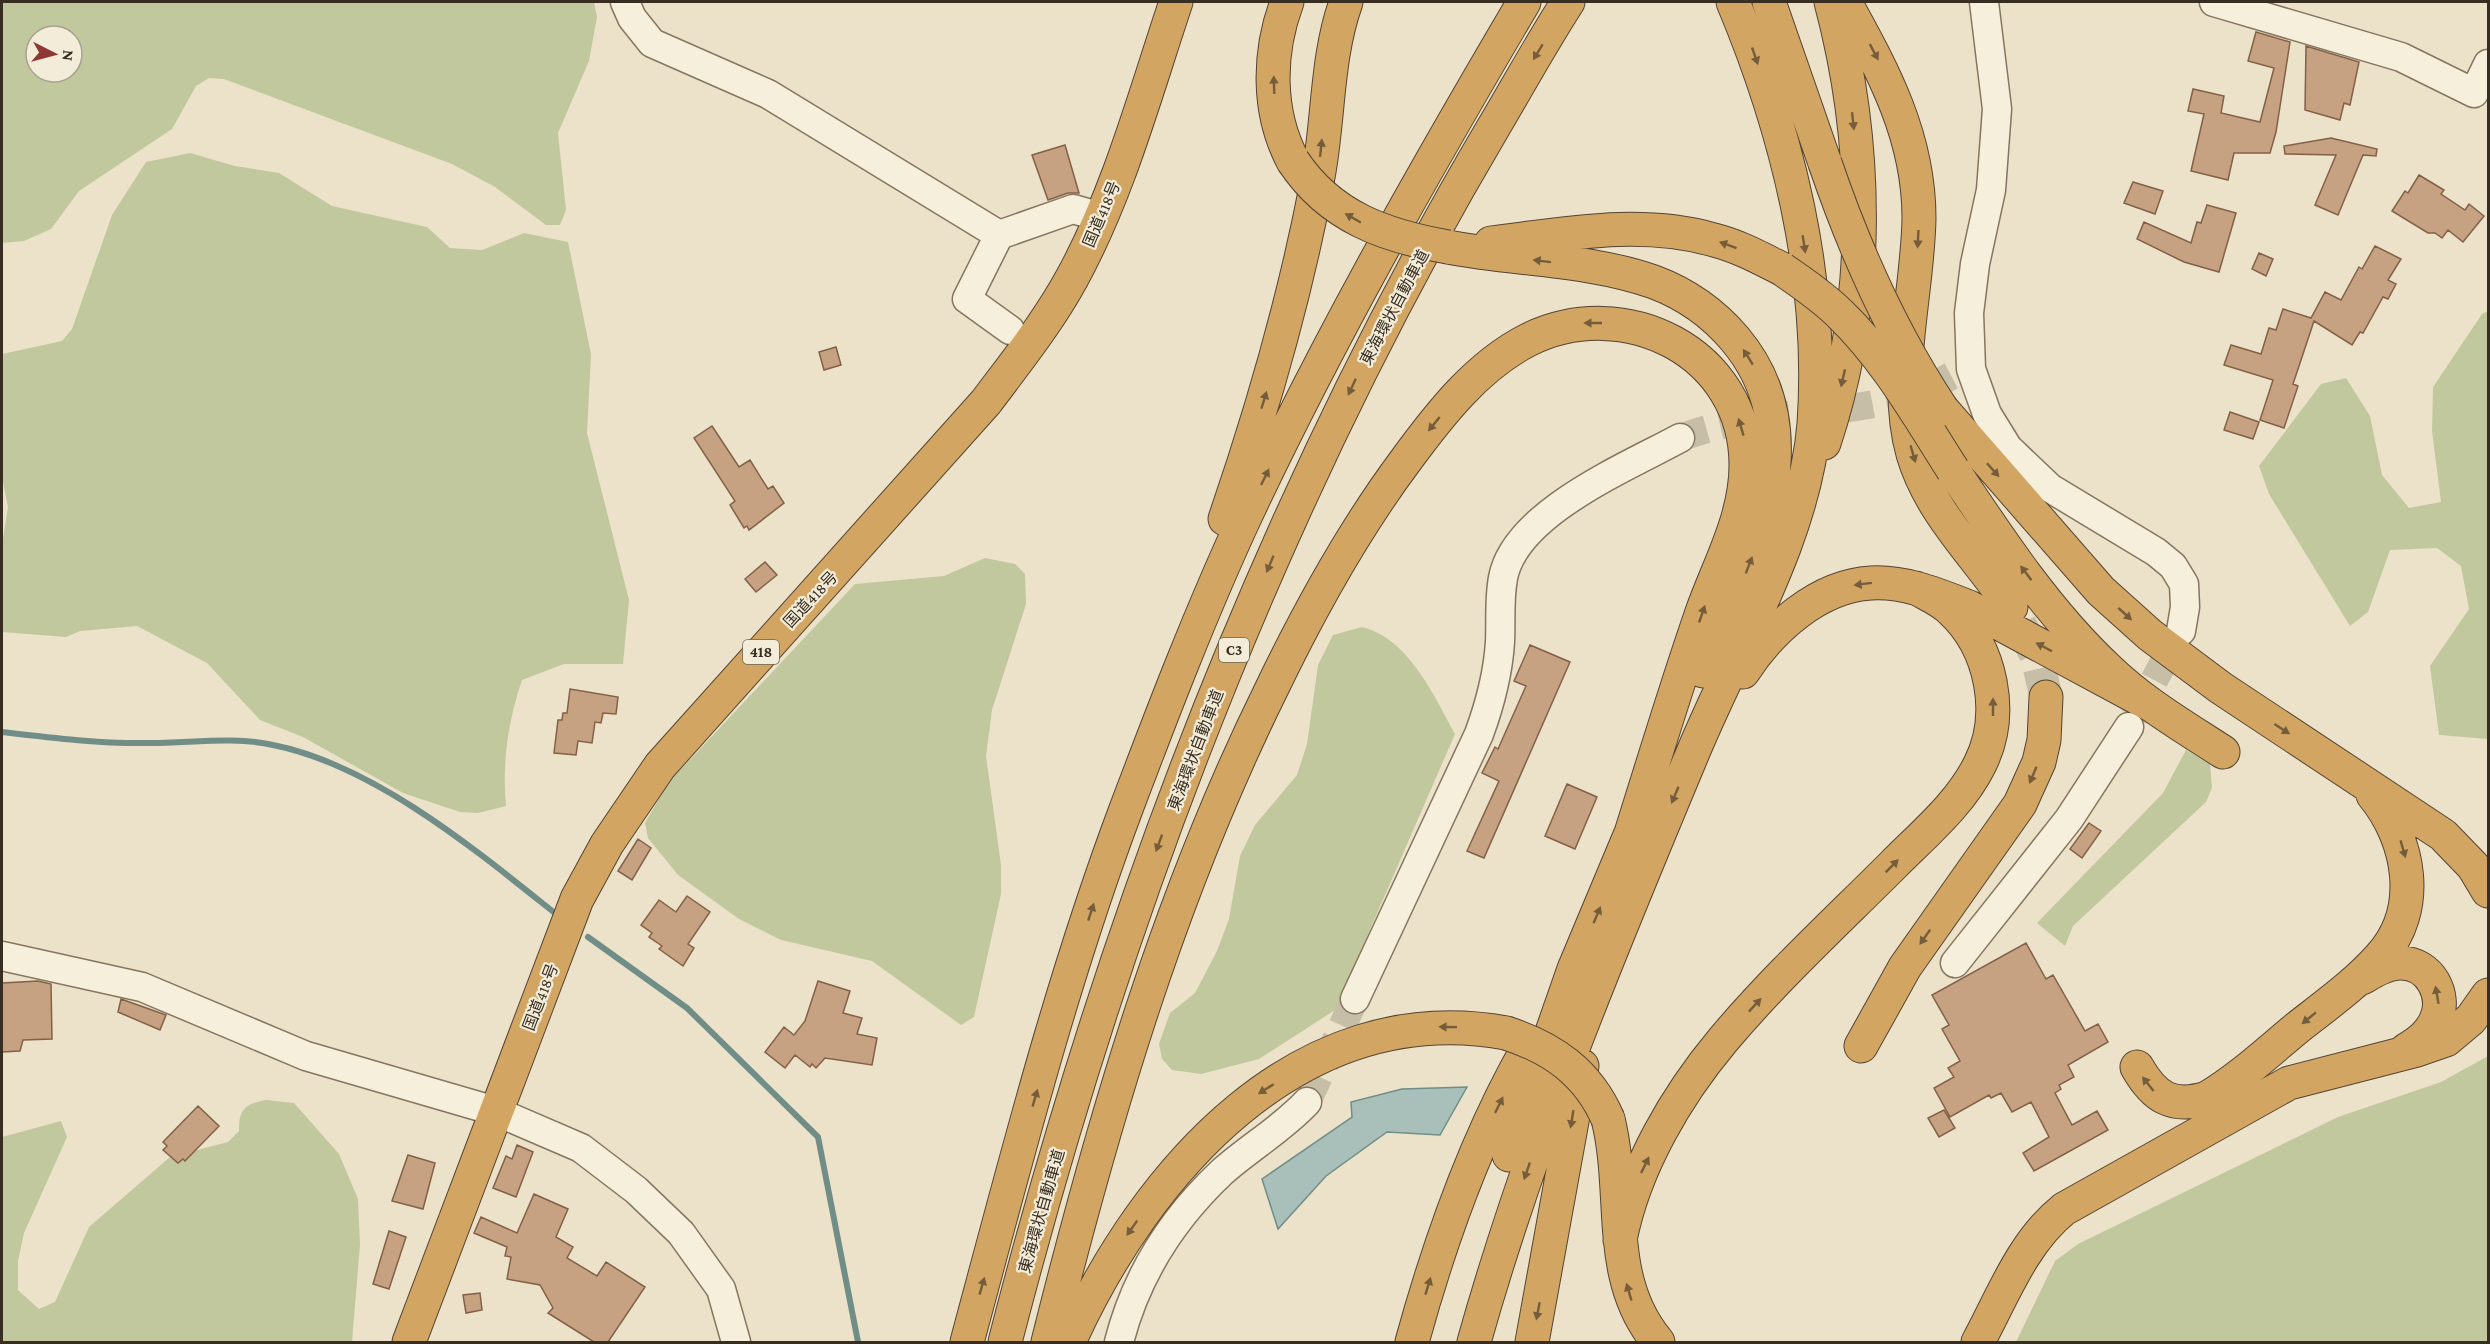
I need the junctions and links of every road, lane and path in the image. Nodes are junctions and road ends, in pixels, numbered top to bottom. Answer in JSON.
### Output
{"nodes":[{"id":1,"x":625,"y":2,"type":"edge"},
{"id":2,"x":1176,"y":2,"type":"edge"},
{"id":3,"x":1287,"y":2,"type":"edge"},
{"id":4,"x":1346,"y":2,"type":"edge"},
{"id":5,"x":1524,"y":2,"type":"edge"},
{"id":6,"x":1568,"y":2,"type":"edge"},
{"id":7,"x":1733,"y":2,"type":"edge"},
{"id":8,"x":1769,"y":2,"type":"edge"},
{"id":9,"x":1831,"y":2,"type":"edge"},
{"id":10,"x":1845,"y":2,"type":"edge"},
{"id":11,"x":1984,"y":2,"type":"edge"},
{"id":12,"x":2214,"y":2,"type":"edge"},
{"id":13,"x":2488,"y":64,"type":"edge"},
{"id":14,"x":1101,"y":217,"type":"junction"},
{"id":15,"x":999,"y":236,"type":"junction"},
{"id":16,"x":1448,"y":247,"type":"junction"},
{"id":17,"x":1010,"y":330,"type":"dead end"},
{"id":18,"x":1680,"y":438,"type":"tunnel mouth"},
{"id":19,"x":1796,"y":515,"type":"junction"},
{"id":20,"x":1916,"y":588,"type":"junction"},
{"id":21,"x":2011,"y":607,"type":"tunnel mouth"},
{"id":22,"x":2181,"y":631,"type":"tunnel mouth"},
{"id":23,"x":2046,"y":697,"type":"tunnel mouth"},
{"id":24,"x":2140,"y":716,"type":"junction"},
{"id":25,"x":1698,"y":741,"type":"junction"},
{"id":26,"x":2223,"y":752,"type":"dead end"},
{"id":27,"x":2362,"y":782,"type":"junction"},
{"id":28,"x":1124,"y":813,"type":"junction"},
{"id":29,"x":1632,"y":830,"type":"junction"},
{"id":30,"x":2488,"y":891,"type":"edge"},
{"id":31,"x":2,"y":956,"type":"edge"},
{"id":32,"x":1955,"y":963,"type":"dead end"},
{"id":33,"x":1587,"y":974,"type":"junction"},
{"id":34,"x":2354,"y":982,"type":"junction"},
{"id":35,"x":2488,"y":995,"type":"edge"},
{"id":36,"x":1355,"y":999,"type":"tunnel mouth"},
{"id":37,"x":1861,"y":1046,"type":"dead end"},
{"id":38,"x":2397,"y":1055,"type":"junction"},
{"id":39,"x":2137,"y":1066,"type":"dead end"},
{"id":40,"x":1307,"y":1102,"type":"tunnel mouth"},
{"id":41,"x":495,"y":1111,"type":"junction"},
{"id":42,"x":1620,"y":1240,"type":"junction"},
{"id":43,"x":409,"y":1342,"type":"edge"},
{"id":44,"x":736,"y":1342,"type":"edge"},
{"id":45,"x":967,"y":1342,"type":"edge"},
{"id":46,"x":1005,"y":1342,"type":"edge"},
{"id":47,"x":1048,"y":1342,"type":"edge"},
{"id":48,"x":1069,"y":1342,"type":"edge"},
{"id":49,"x":1119,"y":1342,"type":"edge"},
{"id":50,"x":1412,"y":1342,"type":"edge"},
{"id":51,"x":1454,"y":1342,"type":"edge"},
{"id":52,"x":1474,"y":1342,"type":"edge"},
{"id":53,"x":1532,"y":1342,"type":"edge"},
{"id":54,"x":1658,"y":1342,"type":"edge"},
{"id":55,"x":1978,"y":1342,"type":"edge"}],
"edges":[{"from":1,"to":15,"type":"street"},
{"from":2,"to":14,"type":"highway","name":"国道418号","number":"418"},
{"from":16,"to":3,"type":"highway","one_way":true,"bridge":true},
{"from":28,"to":4,"type":"highway","one_way":true},
{"from":28,"to":5,"type":"highway","number":"C3","one_way":true},
{"from":6,"to":46,"type":"highway","name":"東海環状自動車道","number":"C3","one_way":true},
{"from":7,"to":19,"type":"highway","one_way":true},
{"from":8,"to":27,"type":"highway","one_way":true,"bridge":true},
{"from":9,"to":19,"type":"highway","one_way":true},
{"from":10,"to":21,"type":"highway","one_way":true},
{"from":11,"to":22,"type":"street"},
{"from":12,"to":13,"type":"street"},
{"from":14,"to":15,"type":"street"},
{"from":14,"to":41,"type":"highway","name":"国道418号","number":"418"},
{"from":15,"to":17,"type":"street"},
{"from":24,"to":16,"type":"highway","one_way":true,"bridge":true},
{"from":29,"to":16,"type":"highway","one_way":true},
{"from":18,"to":36,"type":"street"},
{"from":19,"to":25,"type":"highway"},
{"from":24,"to":20,"type":"highway","one_way":true},
{"from":20,"to":25,"type":"highway","one_way":true},
{"from":42,"to":20,"type":"highway","one_way":true},
{"from":23,"to":37,"type":"highway","one_way":true},
{"from":24,"to":26,"type":"highway"},
{"from":24,"to":32,"type":"street"},
{"from":25,"to":33,"type":"highway","one_way":true},
{"from":27,"to":30,"type":"highway"},
{"from":27,"to":34,"type":"highway","one_way":true},
{"from":45,"to":28,"type":"highway","number":"C3","one_way":true},
{"from":33,"to":29,"type":"highway","one_way":true},
{"from":29,"to":47,"type":"highway","one_way":true},
{"from":31,"to":41,"type":"street"},
{"from":50,"to":33,"type":"highway","one_way":true},
{"from":33,"to":51,"type":"highway"},
{"from":33,"to":52,"type":"highway","one_way":true},
{"from":33,"to":53,"type":"highway","one_way":true},
{"from":38,"to":34,"type":"highway","one_way":true},
{"from":34,"to":39,"type":"highway","one_way":true},
{"from":35,"to":38,"type":"highway"},
{"from":38,"to":55,"type":"highway"},
{"from":40,"to":49,"type":"street"},
{"from":41,"to":43,"type":"highway","name":"国道418号","number":"418"},
{"from":41,"to":44,"type":"street"},
{"from":42,"to":48,"type":"highway","one_way":true,"bridge":true},
{"from":54,"to":42,"type":"highway","one_way":true}]}
